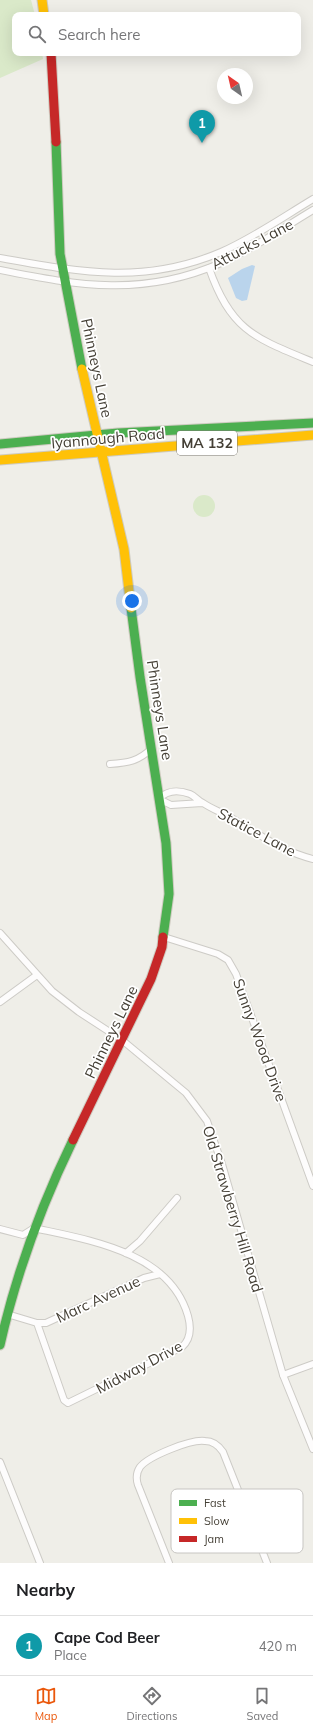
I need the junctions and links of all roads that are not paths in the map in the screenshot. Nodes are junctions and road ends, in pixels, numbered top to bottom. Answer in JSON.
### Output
{"nodes":[{"id":1,"x":42,"y":0,"type":"edge"},
{"id":2,"x":44,"y":12,"type":"edge"},
{"id":3,"x":51,"y":56,"type":"edge"},
{"id":4,"x":313,"y":199,"type":"edge"},
{"id":5,"x":313,"y":210,"type":"edge"},
{"id":6,"x":0,"y":258,"type":"edge"},
{"id":7,"x":209,"y":268,"type":"junction"},
{"id":8,"x":63,"y":269,"type":"junction"},
{"id":9,"x":0,"y":270,"type":"edge"},
{"id":10,"x":65,"y":283,"type":"junction"},
{"id":11,"x":313,"y":362,"type":"edge"},
{"id":12,"x":313,"y":423,"type":"edge"},
{"id":13,"x":97,"y":434,"type":"junction"},
{"id":14,"x":313,"y":435,"type":"edge"},
{"id":15,"x":0,"y":444,"type":"edge"},
{"id":16,"x":102,"y":452,"type":"junction"},
{"id":17,"x":0,"y":460,"type":"edge"},
{"id":18,"x":152,"y":748,"type":"junction"},
{"id":19,"x":110,"y":764,"type":"dead end"},
{"id":20,"x":159,"y":799,"type":"junction"},
{"id":21,"x":202,"y":803,"type":"junction"},
{"id":22,"x":313,"y":859,"type":"edge"},
{"id":23,"x":0,"y":933,"type":"edge"},
{"id":24,"x":164,"y":937,"type":"junction"},
{"id":25,"x":37,"y":975,"type":"junction"},
{"id":26,"x":0,"y":1002,"type":"edge"},
{"id":27,"x":122,"y":1040,"type":"junction"},
{"id":28,"x":313,"y":1186,"type":"edge"},
{"id":29,"x":177,"y":1198,"type":"dead end"},
{"id":30,"x":34,"y":1228,"type":"junction"},
{"id":31,"x":0,"y":1229,"type":"edge"},
{"id":32,"x":126,"y":1253,"type":"junction"},
{"id":33,"x":160,"y":1274,"type":"junction"},
{"id":34,"x":7,"y":1314,"type":"junction"},
{"id":35,"x":37,"y":1323,"type":"junction"},
{"id":36,"x":0,"y":1346,"type":"edge"},
{"id":37,"x":313,"y":1364,"type":"edge"},
{"id":38,"x":283,"y":1376,"type":"junction"},
{"id":39,"x":313,"y":1449,"type":"edge"},
{"id":40,"x":0,"y":1462,"type":"edge"},
{"id":41,"x":238,"y":1489,"type":"edge"},
{"id":42,"x":263,"y":1553,"type":"edge"},
{"id":43,"x":40,"y":1563,"type":"edge"},
{"id":44,"x":169,"y":1563,"type":"edge"},
{"id":45,"x":267,"y":1563,"type":"edge"}],
"edges":[{"from":1,"to":2,"type":"main road"},
{"from":3,"to":8,"type":"main road","name":"Phinneys Lane"},
{"from":4,"to":8,"type":"street","name":"Attucks Lane"},
{"from":5,"to":7,"type":"street","name":"Attucks Lane"},
{"from":6,"to":8,"type":"street","name":"Attucks Lane"},
{"from":7,"to":10,"type":"street","name":"Attucks Lane"},
{"from":7,"to":11,"type":"street"},
{"from":8,"to":10,"type":"main road","name":"Phinneys Lane"},
{"from":9,"to":10,"type":"street","name":"Attucks Lane"},
{"from":10,"to":13,"type":"main road","name":"Phinneys Lane"},
{"from":12,"to":13,"type":"main road","name":"Iyannough Road","number":"MA 132"},
{"from":13,"to":15,"type":"main road","name":"Iyannough Road","number":"MA 132"},
{"from":13,"to":16,"type":"main road","name":"Phinneys Lane"},
{"from":14,"to":16,"type":"main road","name":"Iyannough Road","number":"MA 132"},
{"from":16,"to":17,"type":"main road","name":"Iyannough Road","number":"MA 132"},
{"from":16,"to":18,"type":"main road","name":"Phinneys Lane"},
{"from":18,"to":19,"type":"street"},
{"from":18,"to":20,"type":"main road","name":"Phinneys Lane"},
{"from":20,"to":21,"type":"street","name":"Statice Lane"},
{"from":20,"to":21,"type":"street","name":"Statice Lane"},
{"from":20,"to":24,"type":"main road","name":"Phinneys Lane"},
{"from":21,"to":22,"type":"street","name":"Statice Lane"},
{"from":23,"to":25,"type":"street","name":"Old Strawberry Hill Road"},
{"from":24,"to":27,"type":"main road","name":"Phinneys Lane"},
{"from":24,"to":28,"type":"street","name":"Sunny Wood Drive"},
{"from":25,"to":26,"type":"street"},
{"from":25,"to":27,"type":"street","name":"Old Strawberry Hill Road"},
{"from":27,"to":30,"type":"main road","name":"Phinneys Lane"},
{"from":27,"to":38,"type":"street","name":"Old Strawberry Hill Road"},
{"from":29,"to":32,"type":"street"},
{"from":30,"to":31,"type":"street"},
{"from":30,"to":32,"type":"street","name":"Midway Drive"},
{"from":30,"to":34,"type":"main road","name":"Phinneys Lane"},
{"from":32,"to":33,"type":"street","name":"Midway Drive"},
{"from":33,"to":35,"type":"street","name":"Marc Avenue"},
{"from":33,"to":35,"type":"street","name":"Midway Drive"},
{"from":34,"to":35,"type":"street"},
{"from":34,"to":36,"type":"main road","name":"Phinneys Lane"},
{"from":37,"to":38,"type":"street"},
{"from":38,"to":39,"type":"street","name":"Old Strawberry Hill Road"},
{"from":40,"to":43,"type":"street"},
{"from":41,"to":44,"type":"street"},
{"from":42,"to":45,"type":"street"}]}
